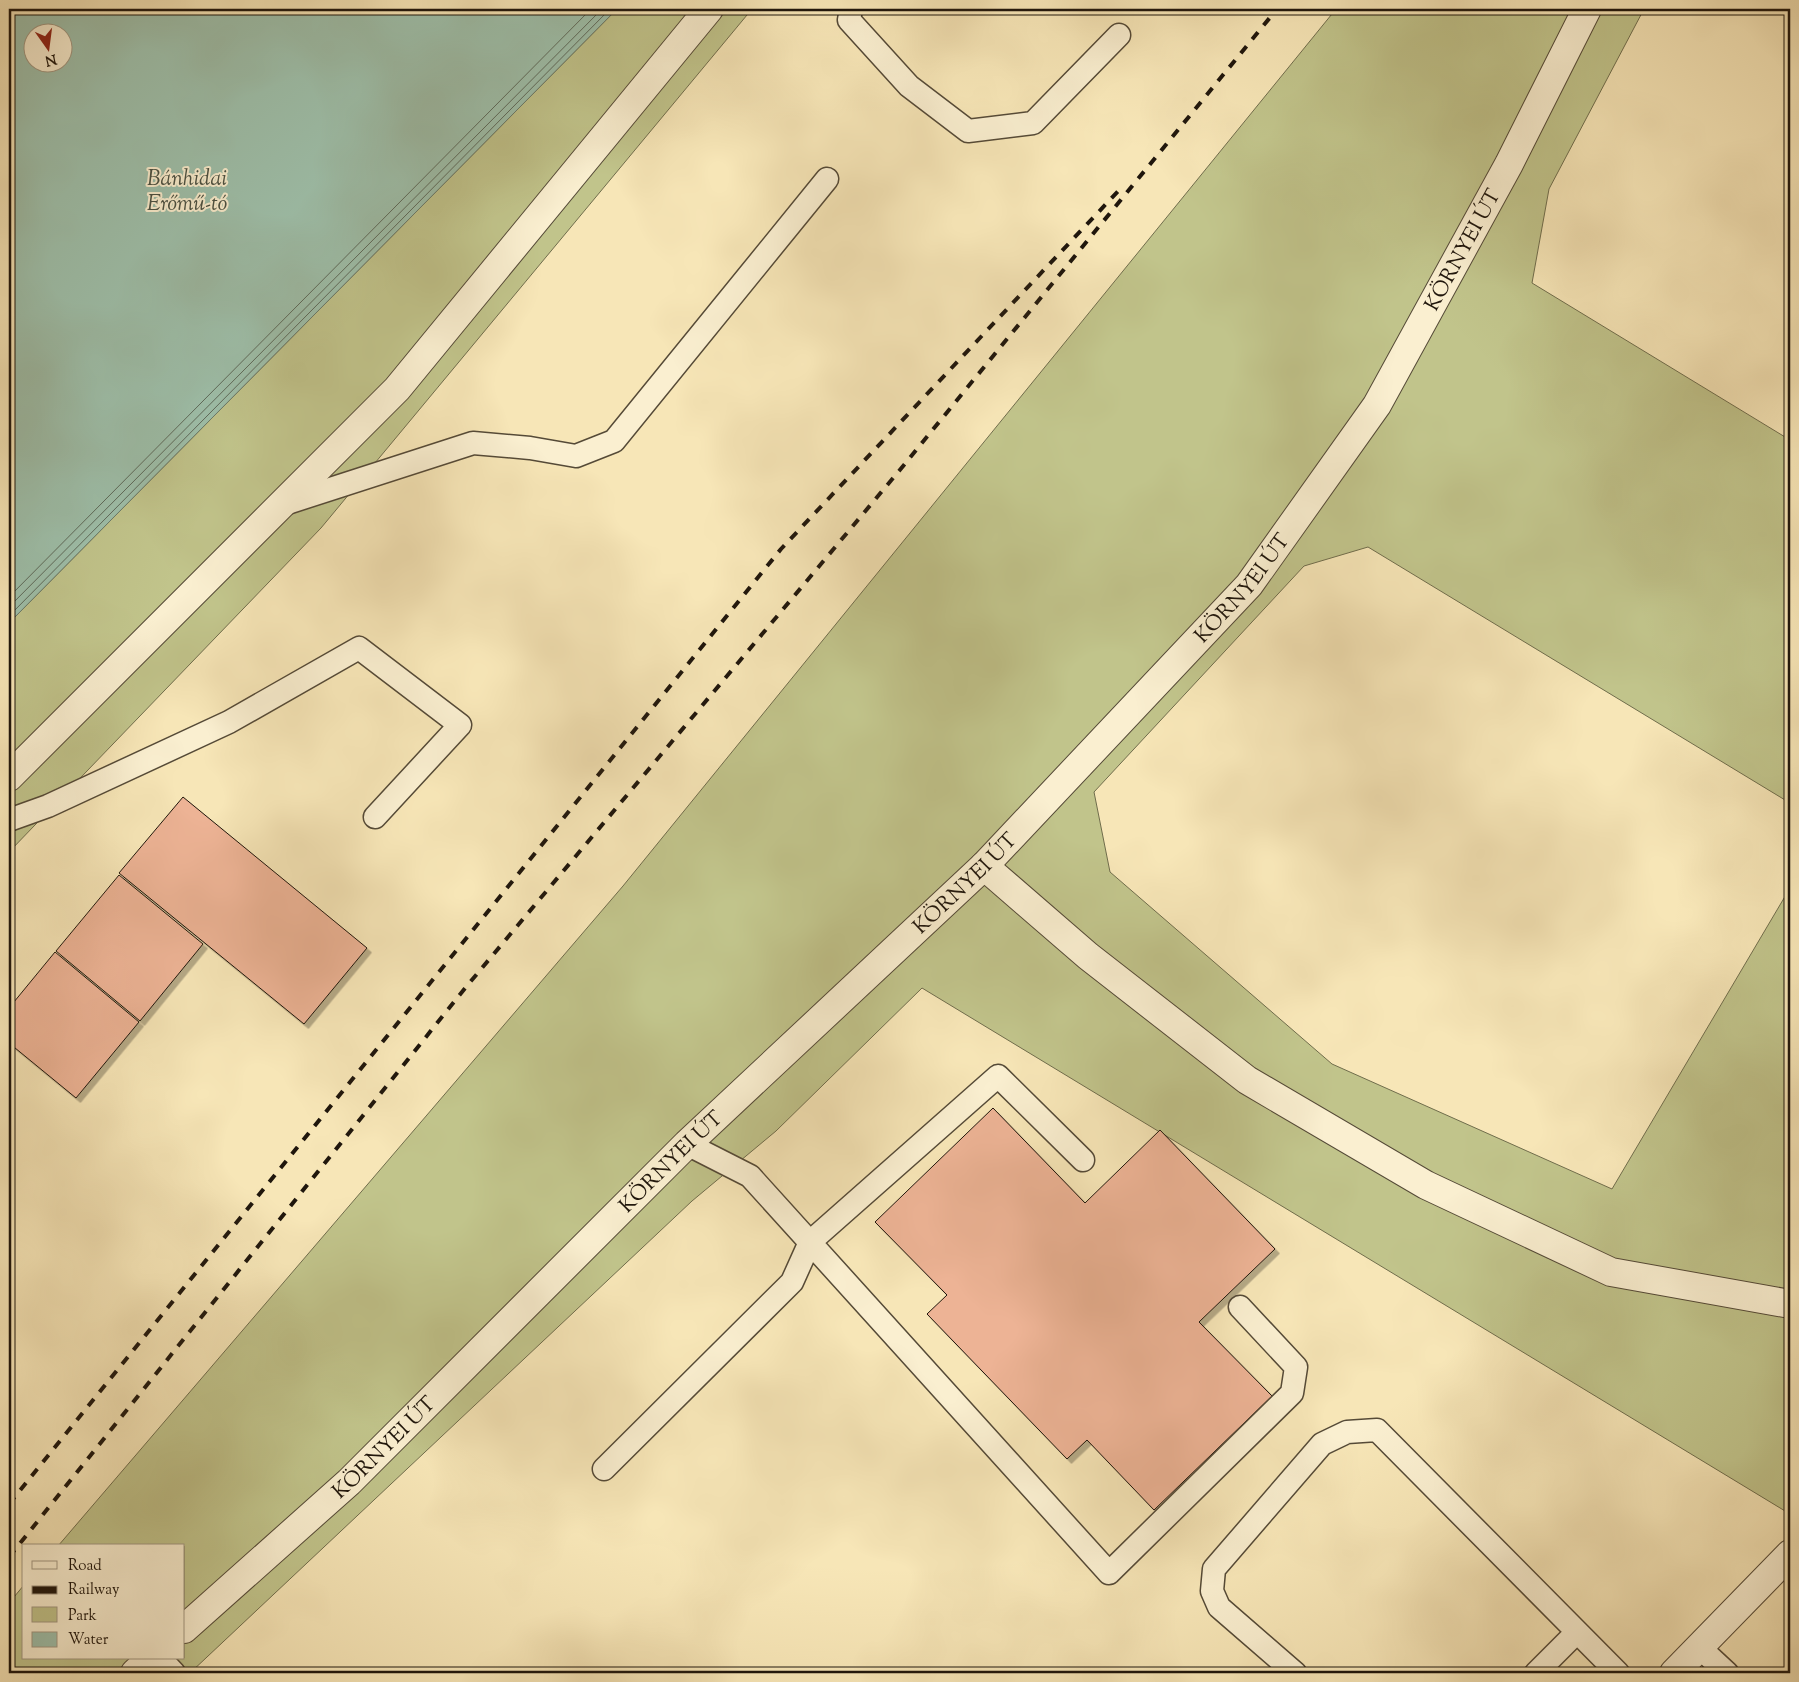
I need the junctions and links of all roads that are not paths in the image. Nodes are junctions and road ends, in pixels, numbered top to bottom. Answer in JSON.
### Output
{"nodes":[{"id":1,"x":709,"y":9,"type":"edge"},
{"id":2,"x":851,"y":9,"type":"edge"},
{"id":3,"x":1587,"y":9,"type":"edge"},
{"id":4,"x":1119,"y":35,"type":"dead end"},
{"id":5,"x":827,"y":179,"type":"dead end"},
{"id":6,"x":281,"y":505,"type":"junction"},
{"id":7,"x":9,"y":777,"type":"edge"},
{"id":8,"x":375,"y":817,"type":"dead end"},
{"id":9,"x":9,"y":820,"type":"edge"},
{"id":10,"x":984,"y":866,"type":"junction"},
{"id":11,"x":687,"y":1144,"type":"junction"},
{"id":12,"x":1083,"y":1160,"type":"dead end"},
{"id":13,"x":810,"y":1242,"type":"junction"},
{"id":14,"x":1790,"y":1304,"type":"edge"},
{"id":15,"x":1240,"y":1307,"type":"dead end"},
{"id":16,"x":604,"y":1469,"type":"dead end"},
{"id":17,"x":1790,"y":1554,"type":"edge"},
{"id":18,"x":185,"y":1628,"type":"edge"},
{"id":19,"x":1577,"y":1632,"type":"junction"},
{"id":20,"x":1699,"y":1647,"type":"junction"},
{"id":21,"x":149,"y":1660,"type":"edge"},
{"id":22,"x":162,"y":1660,"type":"edge"},
{"id":23,"x":135,"y":1673,"type":"edge"},
{"id":24,"x":174,"y":1673,"type":"edge"},
{"id":25,"x":1294,"y":1673,"type":"edge"},
{"id":26,"x":1536,"y":1673,"type":"edge"},
{"id":27,"x":1618,"y":1673,"type":"edge"},
{"id":28,"x":1674,"y":1673,"type":"edge"},
{"id":29,"x":1726,"y":1673,"type":"edge"}],
"edges":[{"from":1,"to":6,"type":"street"},
{"from":2,"to":4,"type":"lane"},
{"from":3,"to":10,"type":"street","name":"KÖRNYEI ÚT"},
{"from":5,"to":6,"type":"lane"},
{"from":6,"to":7,"type":"street"},
{"from":8,"to":9,"type":"lane"},
{"from":10,"to":11,"type":"street","name":"KÖRNYEI ÚT"},
{"from":10,"to":14,"type":"street"},
{"from":11,"to":13,"type":"lane"},
{"from":11,"to":18,"type":"street","name":"KÖRNYEI ÚT"},
{"from":12,"to":13,"type":"lane"},
{"from":13,"to":15,"type":"lane"},
{"from":13,"to":16,"type":"lane"},
{"from":17,"to":20,"type":"street"},
{"from":19,"to":25,"type":"lane"},
{"from":19,"to":26,"type":"lane"},
{"from":19,"to":27,"type":"lane"},
{"from":20,"to":28,"type":"street"},
{"from":20,"to":29,"type":"lane"},
{"from":21,"to":23,"type":"street"},
{"from":22,"to":24,"type":"lane"}]}
